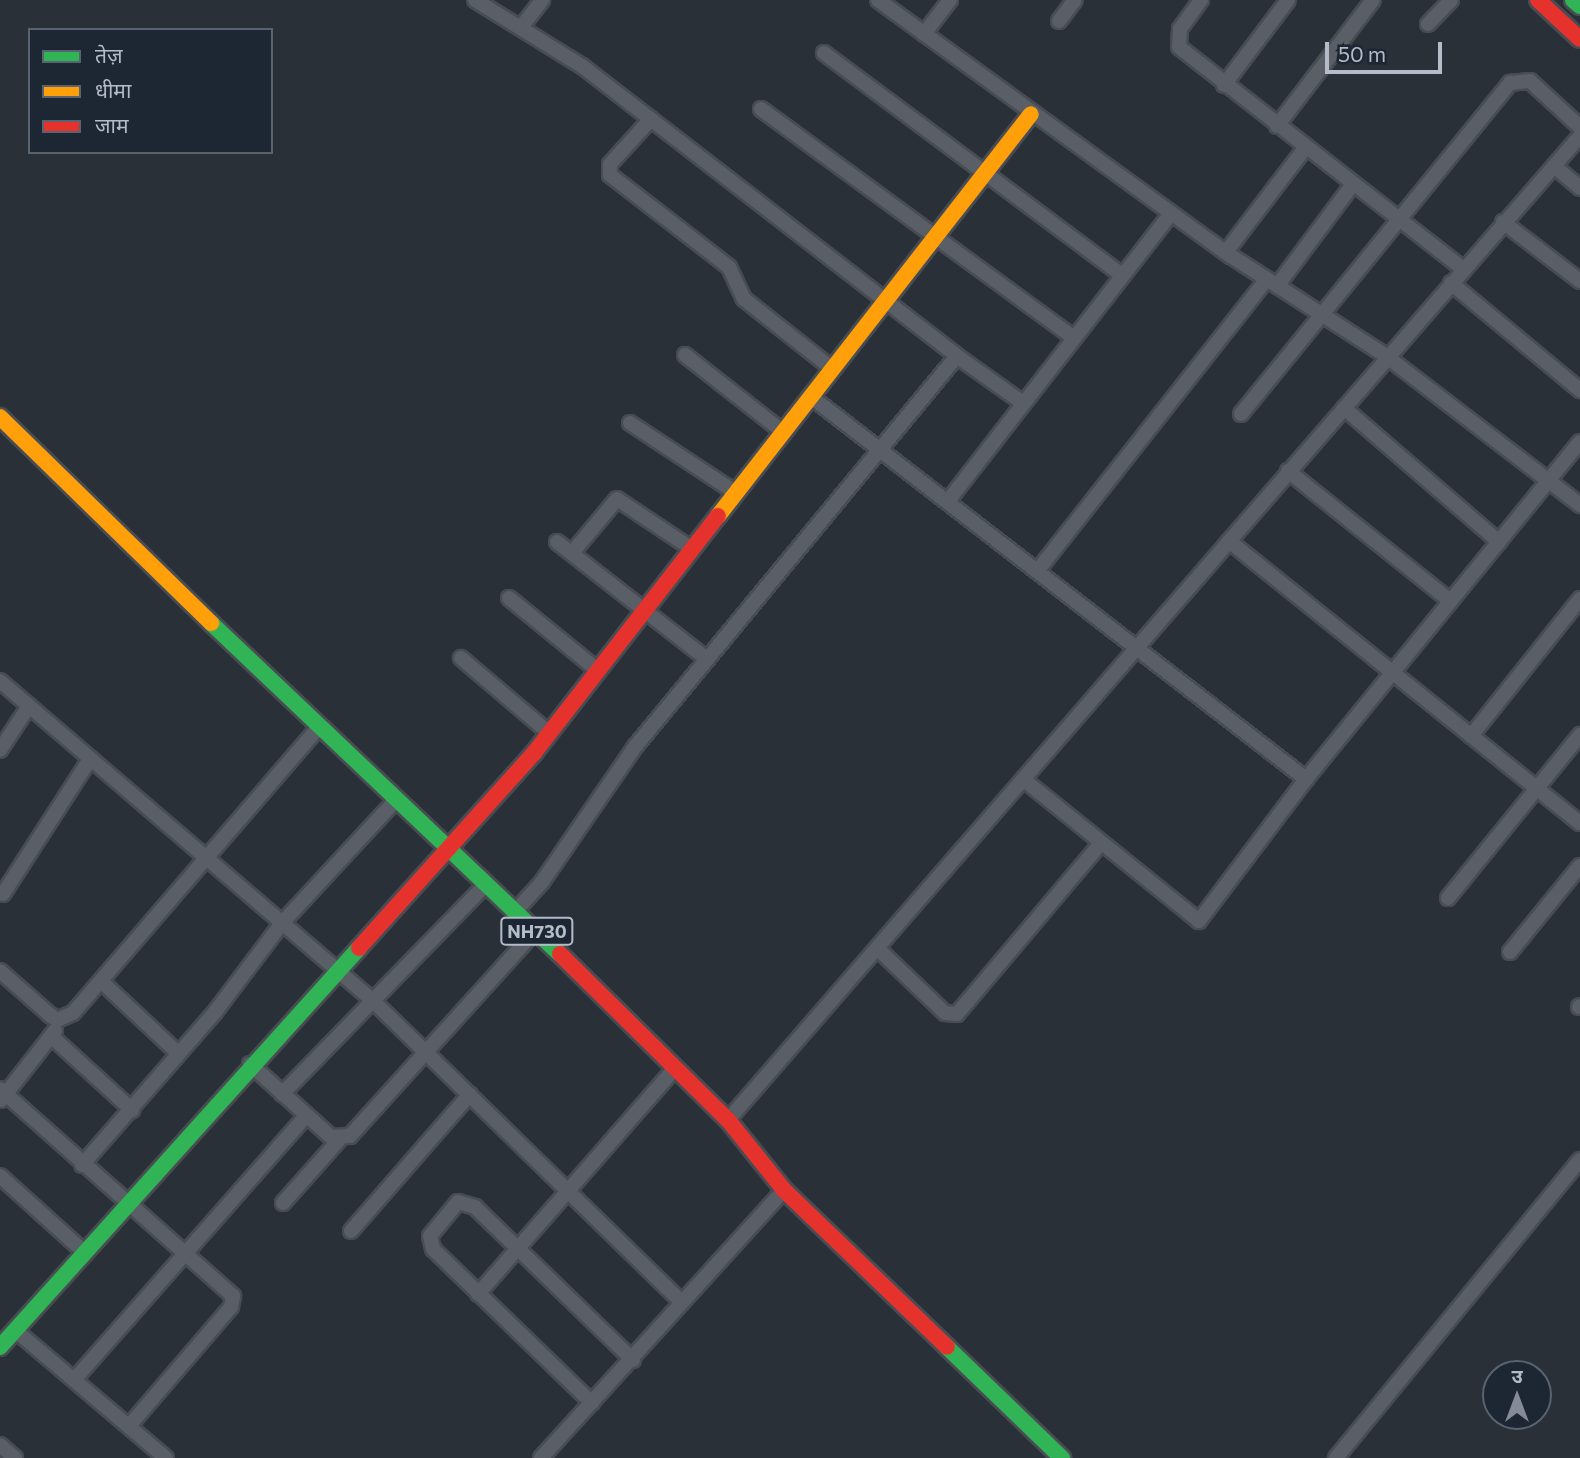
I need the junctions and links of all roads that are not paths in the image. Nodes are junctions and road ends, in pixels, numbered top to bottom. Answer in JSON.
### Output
{"nodes":[{"id":1,"x":475,"y":0,"type":"edge"},
{"id":2,"x":542,"y":0,"type":"edge"},
{"id":3,"x":878,"y":0,"type":"edge"},
{"id":4,"x":950,"y":0,"type":"edge"},
{"id":5,"x":1075,"y":0,"type":"edge"},
{"id":6,"x":1201,"y":0,"type":"edge"},
{"id":7,"x":1288,"y":0,"type":"edge"},
{"id":8,"x":1373,"y":0,"type":"edge"},
{"id":9,"x":1451,"y":0,"type":"edge"},
{"id":10,"x":1538,"y":0,"type":"edge"},
{"id":11,"x":1573,"y":0,"type":"edge"},
{"id":12,"x":1580,"y":6,"type":"edge"},
{"id":13,"x":1059,"y":21,"type":"dead end"},
{"id":14,"x":1428,"y":24,"type":"dead end"},
{"id":15,"x":522,"y":26,"type":"junction"},
{"id":16,"x":925,"y":34,"type":"junction"},
{"id":17,"x":1580,"y":39,"type":"edge"},
{"id":18,"x":824,"y":53,"type":"dead end"},
{"id":19,"x":1224,"y":86,"type":"junction"},
{"id":20,"x":761,"y":109,"type":"dead end"},
{"id":21,"x":1031,"y":114,"type":"junction"},
{"id":22,"x":650,"y":118,"type":"junction"},
{"id":23,"x":1278,"y":126,"type":"junction"},
{"id":24,"x":1580,"y":127,"type":"edge"},
{"id":25,"x":1580,"y":136,"type":"edge"},
{"id":26,"x":1306,"y":147,"type":"junction"},
{"id":27,"x":1554,"y":166,"type":"junction"},
{"id":28,"x":987,"y":171,"type":"junction"},
{"id":29,"x":1353,"y":184,"type":"junction"},
{"id":30,"x":1580,"y":188,"type":"edge"},
{"id":31,"x":1171,"y":213,"type":"junction"},
{"id":32,"x":1398,"y":219,"type":"junction"},
{"id":33,"x":1503,"y":222,"type":"junction"},
{"id":34,"x":937,"y":236,"type":"junction"},
{"id":35,"x":1226,"y":252,"type":"junction"},
{"id":36,"x":1462,"y":268,"type":"junction"},
{"id":37,"x":1122,"y":275,"type":"junction"},
{"id":38,"x":1451,"y":282,"type":"junction"},
{"id":39,"x":1580,"y":282,"type":"edge"},
{"id":40,"x":1272,"y":283,"type":"junction"},
{"id":41,"x":885,"y":303,"type":"junction"},
{"id":42,"x":1323,"y":318,"type":"junction"},
{"id":43,"x":1073,"y":337,"type":"junction"},
{"id":44,"x":685,"y":355,"type":"dead end"},
{"id":45,"x":957,"y":356,"type":"junction"},
{"id":46,"x":1386,"y":356,"type":"junction"},
{"id":47,"x":830,"y":367,"type":"junction"},
{"id":48,"x":1580,"y":390,"type":"edge"},
{"id":49,"x":810,"y":396,"type":"junction"},
{"id":50,"x":1023,"y":403,"type":"junction"},
{"id":51,"x":1344,"y":408,"type":"junction"},
{"id":52,"x":1241,"y":414,"type":"dead end"},
{"id":53,"x":0,"y":417,"type":"edge"},
{"id":54,"x":631,"y":423,"type":"dead end"},
{"id":55,"x":782,"y":431,"type":"junction"},
{"id":56,"x":1580,"y":442,"type":"edge"},
{"id":57,"x":881,"y":451,"type":"junction"},
{"id":58,"x":1288,"y":471,"type":"junction"},
{"id":59,"x":1550,"y":481,"type":"junction"},
{"id":60,"x":733,"y":491,"type":"junction"},
{"id":61,"x":948,"y":501,"type":"junction"},
{"id":62,"x":1580,"y":505,"type":"edge"},
{"id":63,"x":1229,"y":541,"type":"junction"},
{"id":64,"x":557,"y":542,"type":"dead end"},
{"id":65,"x":1499,"y":542,"type":"junction"},
{"id":66,"x":689,"y":547,"type":"junction"},
{"id":67,"x":572,"y":553,"type":"junction"},
{"id":68,"x":1038,"y":570,"type":"junction"},
{"id":69,"x":509,"y":598,"type":"dead end"},
{"id":70,"x":1580,"y":599,"type":"edge"},
{"id":71,"x":1450,"y":601,"type":"junction"},
{"id":72,"x":644,"y":606,"type":"junction"},
{"id":73,"x":1137,"y":643,"type":"junction"},
{"id":74,"x":461,"y":658,"type":"dead end"},
{"id":75,"x":707,"y":659,"type":"junction"},
{"id":76,"x":596,"y":669,"type":"junction"},
{"id":77,"x":1396,"y":675,"type":"junction"},
{"id":78,"x":0,"y":681,"type":"edge"},
{"id":79,"x":29,"y":706,"type":"junction"},
{"id":80,"x":320,"y":726,"type":"junction"},
{"id":81,"x":549,"y":733,"type":"junction"},
{"id":82,"x":1580,"y":735,"type":"edge"},
{"id":83,"x":1471,"y":736,"type":"junction"},
{"id":84,"x":0,"y":750,"type":"edge"},
{"id":85,"x":90,"y":759,"type":"junction"},
{"id":86,"x":1023,"y":779,"type":"junction"},
{"id":87,"x":1306,"y":779,"type":"junction"},
{"id":88,"x":1537,"y":788,"type":"junction"},
{"id":89,"x":396,"y":800,"type":"junction"},
{"id":90,"x":1580,"y":823,"type":"edge"},
{"id":91,"x":1101,"y":843,"type":"junction"},
{"id":92,"x":450,"y":853,"type":"junction"},
{"id":93,"x":207,"y":859,"type":"junction"},
{"id":94,"x":1580,"y":866,"type":"edge"},
{"id":95,"x":483,"y":887,"type":"junction"},
{"id":96,"x":3,"y":894,"type":"dead end"},
{"id":97,"x":1448,"y":898,"type":"dead end"},
{"id":98,"x":513,"y":914,"type":"junction"},
{"id":99,"x":282,"y":923,"type":"junction"},
{"id":100,"x":536,"y":930,"type":"junction"},
{"id":101,"x":877,"y":948,"type":"junction"},
{"id":102,"x":1510,"y":952,"type":"dead end"},
{"id":103,"x":337,"y":968,"type":"junction"},
{"id":104,"x":0,"y":971,"type":"edge"},
{"id":105,"x":102,"y":982,"type":"junction"},
{"id":106,"x":371,"y":999,"type":"junction"},
{"id":107,"x":65,"y":1018,"type":"junction"},
{"id":108,"x":51,"y":1036,"type":"junction"},
{"id":109,"x":426,"y":1049,"type":"junction"},
{"id":110,"x":179,"y":1055,"type":"junction"},
{"id":111,"x":250,"y":1064,"type":"junction"},
{"id":112,"x":674,"y":1069,"type":"junction"},
{"id":113,"x":282,"y":1094,"type":"junction"},
{"id":114,"x":470,"y":1094,"type":"junction"},
{"id":115,"x":2,"y":1095,"type":"edge"},
{"id":116,"x":132,"y":1110,"type":"junction"},
{"id":117,"x":306,"y":1116,"type":"junction"},
{"id":118,"x":728,"y":1120,"type":"junction"},
{"id":119,"x":339,"y":1140,"type":"junction"},
{"id":120,"x":1580,"y":1160,"type":"edge"},
{"id":121,"x":82,"y":1165,"type":"junction"},
{"id":122,"x":0,"y":1176,"type":"edge"},
{"id":123,"x":784,"y":1190,"type":"junction"},
{"id":124,"x":567,"y":1193,"type":"junction"},
{"id":125,"x":127,"y":1203,"type":"junction"},
{"id":126,"x":283,"y":1203,"type":"dead end"},
{"id":127,"x":351,"y":1231,"type":"dead end"},
{"id":128,"x":518,"y":1248,"type":"junction"},
{"id":129,"x":83,"y":1252,"type":"junction"},
{"id":130,"x":188,"y":1254,"type":"junction"},
{"id":131,"x":478,"y":1294,"type":"junction"},
{"id":132,"x":682,"y":1302,"type":"junction"},
{"id":133,"x":15,"y":1330,"type":"junction"},
{"id":134,"x":0,"y":1347,"type":"edge"},
{"id":135,"x":633,"y":1360,"type":"junction"},
{"id":136,"x":74,"y":1380,"type":"junction"},
{"id":137,"x":592,"y":1403,"type":"junction"},
{"id":138,"x":130,"y":1425,"type":"junction"},
{"id":139,"x":0,"y":1446,"type":"edge"},
{"id":140,"x":14,"y":1458,"type":"edge"},
{"id":141,"x":166,"y":1458,"type":"edge"},
{"id":142,"x":541,"y":1458,"type":"edge"},
{"id":143,"x":1062,"y":1458,"type":"edge"},
{"id":144,"x":1336,"y":1458,"type":"edge"}],
"edges":[{"from":1,"to":15,"type":"street"},
{"from":2,"to":15,"type":"street"},
{"from":3,"to":16,"type":"street"},
{"from":4,"to":16,"type":"street"},
{"from":5,"to":13,"type":"street"},
{"from":6,"to":19,"type":"street"},
{"from":7,"to":19,"type":"street"},
{"from":8,"to":23,"type":"street"},
{"from":9,"to":14,"type":"street"},
{"from":10,"to":17,"type":"main road"},
{"from":11,"to":12,"type":"main road"},
{"from":15,"to":22,"type":"street"},
{"from":16,"to":21,"type":"street"},
{"from":18,"to":28,"type":"street"},
{"from":19,"to":23,"type":"street"},
{"from":20,"to":34,"type":"street"},
{"from":21,"to":28,"type":"main road"},
{"from":21,"to":31,"type":"street"},
{"from":22,"to":41,"type":"street"},
{"from":22,"to":47,"type":"street"},
{"from":23,"to":26,"type":"street"},
{"from":24,"to":32,"type":"street"},
{"from":25,"to":27,"type":"street"},
{"from":26,"to":29,"type":"street"},
{"from":26,"to":35,"type":"street"},
{"from":27,"to":30,"type":"street"},
{"from":27,"to":33,"type":"street"},
{"from":28,"to":34,"type":"main road"},
{"from":28,"to":37,"type":"street"},
{"from":29,"to":32,"type":"street"},
{"from":29,"to":40,"type":"street"},
{"from":31,"to":35,"type":"street"},
{"from":31,"to":37,"type":"street"},
{"from":32,"to":36,"type":"street"},
{"from":32,"to":42,"type":"street"},
{"from":33,"to":36,"type":"street"},
{"from":33,"to":39,"type":"street"},
{"from":34,"to":41,"type":"main road"},
{"from":34,"to":43,"type":"street"},
{"from":35,"to":40,"type":"street"},
{"from":36,"to":38,"type":"street"},
{"from":37,"to":43,"type":"street"},
{"from":38,"to":46,"type":"street"},
{"from":38,"to":48,"type":"street"},
{"from":40,"to":42,"type":"street"},
{"from":40,"to":68,"type":"street"},
{"from":41,"to":45,"type":"street"},
{"from":41,"to":47,"type":"main road"},
{"from":42,"to":46,"type":"street"},
{"from":42,"to":52,"type":"street"},
{"from":43,"to":50,"type":"street"},
{"from":44,"to":55,"type":"street"},
{"from":45,"to":50,"type":"street"},
{"from":45,"to":57,"type":"street"},
{"from":46,"to":51,"type":"street"},
{"from":46,"to":59,"type":"street"},
{"from":47,"to":49,"type":"main road"},
{"from":49,"to":55,"type":"main road"},
{"from":49,"to":57,"type":"street"},
{"from":50,"to":61,"type":"street"},
{"from":51,"to":58,"type":"street"},
{"from":51,"to":65,"type":"street"},
{"from":53,"to":80,"type":"main road","number":"NH730"},
{"from":54,"to":60,"type":"street"},
{"from":55,"to":60,"type":"main road"},
{"from":56,"to":59,"type":"street"},
{"from":57,"to":61,"type":"street"},
{"from":57,"to":75,"type":"street"},
{"from":58,"to":63,"type":"street"},
{"from":58,"to":71,"type":"street"},
{"from":59,"to":62,"type":"street"},
{"from":59,"to":65,"type":"street"},
{"from":60,"to":66,"type":"main road"},
{"from":61,"to":68,"type":"street"},
{"from":63,"to":73,"type":"street"},
{"from":63,"to":77,"type":"street"},
{"from":64,"to":67,"type":"street"},
{"from":65,"to":71,"type":"street"},
{"from":66,"to":67,"type":"street"},
{"from":66,"to":72,"type":"main road"},
{"from":67,"to":72,"type":"street"},
{"from":68,"to":73,"type":"street"},
{"from":69,"to":76,"type":"street"},
{"from":70,"to":83,"type":"street"},
{"from":71,"to":77,"type":"street"},
{"from":72,"to":75,"type":"street"},
{"from":72,"to":76,"type":"main road"},
{"from":73,"to":86,"type":"street"},
{"from":73,"to":87,"type":"street"},
{"from":74,"to":81,"type":"street"},
{"from":75,"to":98,"type":"street"},
{"from":76,"to":81,"type":"main road"},
{"from":77,"to":83,"type":"street"},
{"from":77,"to":87,"type":"street"},
{"from":78,"to":79,"type":"street"},
{"from":79,"to":84,"type":"street"},
{"from":79,"to":85,"type":"street"},
{"from":80,"to":89,"type":"main road","number":"NH730"},
{"from":80,"to":93,"type":"street"},
{"from":81,"to":92,"type":"main road"},
{"from":82,"to":88,"type":"street"},
{"from":83,"to":88,"type":"street"},
{"from":85,"to":93,"type":"street"},
{"from":85,"to":96,"type":"street"},
{"from":86,"to":91,"type":"street"},
{"from":86,"to":101,"type":"street"},
{"from":87,"to":91,"type":"street"},
{"from":88,"to":90,"type":"street"},
{"from":88,"to":97,"type":"street"},
{"from":89,"to":92,"type":"main road","number":"NH730"},
{"from":89,"to":99,"type":"street"},
{"from":91,"to":101,"type":"street"},
{"from":92,"to":95,"type":"main road","number":"NH730"},
{"from":92,"to":103,"type":"main road"},
{"from":93,"to":99,"type":"street"},
{"from":93,"to":105,"type":"street"},
{"from":94,"to":102,"type":"street"},
{"from":95,"to":98,"type":"main road","number":"NH730"},
{"from":95,"to":106,"type":"street"},
{"from":98,"to":100,"type":"main road","number":"NH730"},
{"from":99,"to":103,"type":"street"},
{"from":99,"to":110,"type":"street"},
{"from":100,"to":109,"type":"street"},
{"from":100,"to":112,"type":"main road","number":"NH730"},
{"from":101,"to":118,"type":"street"},
{"from":103,"to":106,"type":"street"},
{"from":103,"to":111,"type":"main road"},
{"from":104,"to":107,"type":"street"},
{"from":105,"to":107,"type":"street"},
{"from":105,"to":110,"type":"street"},
{"from":106,"to":109,"type":"street"},
{"from":106,"to":113,"type":"street"},
{"from":107,"to":108,"type":"street"},
{"from":108,"to":115,"type":"street"},
{"from":108,"to":116,"type":"street"},
{"from":109,"to":114,"type":"street"},
{"from":109,"to":119,"type":"street"},
{"from":110,"to":116,"type":"street"},
{"from":111,"to":113,"type":"street"},
{"from":111,"to":125,"type":"main road"},
{"from":112,"to":118,"type":"main road","number":"NH730"},
{"from":112,"to":124,"type":"street"},
{"from":113,"to":117,"type":"street"},
{"from":114,"to":124,"type":"street"},
{"from":114,"to":127,"type":"street"},
{"from":115,"to":121,"type":"street"},
{"from":116,"to":121,"type":"street"},
{"from":117,"to":119,"type":"street"},
{"from":117,"to":130,"type":"street"},
{"from":118,"to":123,"type":"main road","number":"NH730"},
{"from":119,"to":126,"type":"street"},
{"from":120,"to":144,"type":"street"},
{"from":121,"to":125,"type":"street"},
{"from":122,"to":129,"type":"street"},
{"from":123,"to":132,"type":"street"},
{"from":123,"to":143,"type":"main road","number":"NH730"},
{"from":124,"to":128,"type":"street"},
{"from":124,"to":132,"type":"street"},
{"from":125,"to":129,"type":"main road"},
{"from":125,"to":130,"type":"street"},
{"from":128,"to":131,"type":"street"},
{"from":128,"to":131,"type":"street"},
{"from":128,"to":135,"type":"street"},
{"from":129,"to":133,"type":"main road"},
{"from":130,"to":136,"type":"street"},
{"from":130,"to":138,"type":"street"},
{"from":131,"to":137,"type":"street"},
{"from":132,"to":135,"type":"street"},
{"from":133,"to":134,"type":"main road"},
{"from":133,"to":136,"type":"street"},
{"from":135,"to":137,"type":"street"},
{"from":136,"to":138,"type":"street"},
{"from":137,"to":142,"type":"street"},
{"from":138,"to":141,"type":"street"},
{"from":139,"to":140,"type":"street"}]}
